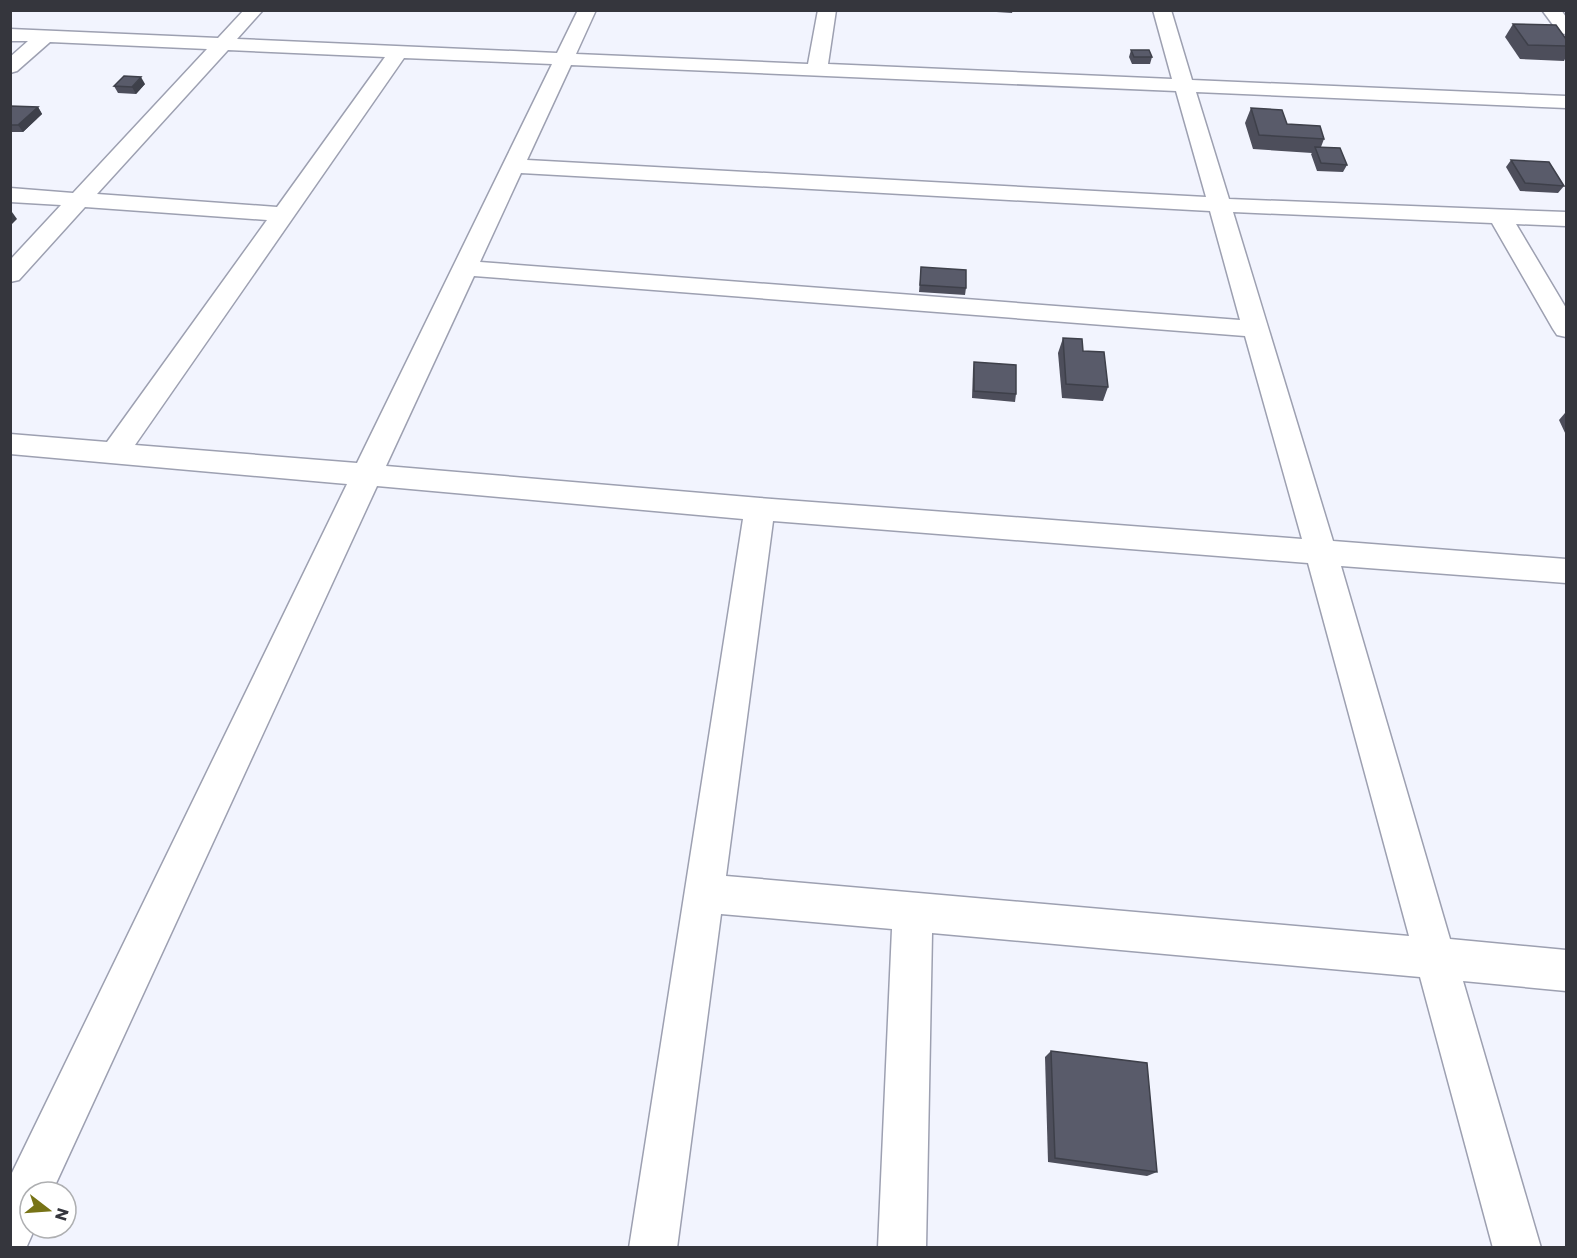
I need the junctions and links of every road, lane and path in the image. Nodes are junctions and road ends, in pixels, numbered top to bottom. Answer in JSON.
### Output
{"nodes":[{"id":1,"x":254,"y":10,"type":"edge"},
{"id":2,"x":587,"y":10,"type":"edge"},
{"id":3,"x":827,"y":10,"type":"edge"},
{"id":4,"x":1162,"y":10,"type":"edge"},
{"id":5,"x":1551,"y":10,"type":"edge"},
{"id":6,"x":1566,"y":29,"type":"edge"},
{"id":7,"x":10,"y":35,"type":"edge"},
{"id":8,"x":45,"y":37,"type":"junction"},
{"id":9,"x":224,"y":45,"type":"junction"},
{"id":10,"x":398,"y":52,"type":"junction"},
{"id":11,"x":564,"y":59,"type":"junction"},
{"id":12,"x":10,"y":67,"type":"edge"},
{"id":13,"x":817,"y":70,"type":"junction"},
{"id":14,"x":1184,"y":86,"type":"junction"},
{"id":15,"x":1566,"y":102,"type":"edge"},
{"id":16,"x":514,"y":166,"type":"junction"},
{"id":17,"x":10,"y":195,"type":"edge"},
{"id":18,"x":80,"y":200,"type":"junction"},
{"id":19,"x":1219,"y":205,"type":"junction"},
{"id":20,"x":283,"y":214,"type":"junction"},
{"id":21,"x":1500,"y":216,"type":"junction"},
{"id":22,"x":1566,"y":219,"type":"edge"},
{"id":23,"x":466,"y":268,"type":"junction"},
{"id":24,"x":10,"y":275,"type":"edge"},
{"id":25,"x":1256,"y":329,"type":"junction"},
{"id":26,"x":1566,"y":329,"type":"edge"},
{"id":27,"x":14,"y":448,"type":"edge"},
{"id":28,"x":115,"y":452,"type":"junction"},
{"id":29,"x":368,"y":474,"type":"junction"},
{"id":30,"x":760,"y":509,"type":"junction"},
{"id":31,"x":1322,"y":552,"type":"junction"},
{"id":32,"x":1566,"y":571,"type":"edge"},
{"id":33,"x":705,"y":893,"type":"junction"},
{"id":34,"x":913,"y":911,"type":"junction"},
{"id":35,"x":1436,"y":958,"type":"junction"},
{"id":36,"x":1566,"y":970,"type":"edge"},
{"id":37,"x":10,"y":1229,"type":"edge"},
{"id":38,"x":653,"y":1248,"type":"edge"},
{"id":39,"x":902,"y":1248,"type":"edge"},
{"id":40,"x":1517,"y":1248,"type":"edge"}],
"edges":[{"from":1,"to":9,"type":"street"},
{"from":2,"to":11,"type":"street"},
{"from":3,"to":13,"type":"street"},
{"from":4,"to":14,"type":"street"},
{"from":5,"to":6,"type":"street"},
{"from":7,"to":8,"type":"street"},
{"from":8,"to":9,"type":"street"},
{"from":8,"to":12,"type":"street"},
{"from":9,"to":10,"type":"street"},
{"from":9,"to":18,"type":"street"},
{"from":10,"to":11,"type":"street"},
{"from":10,"to":20,"type":"street"},
{"from":11,"to":13,"type":"street"},
{"from":11,"to":16,"type":"street"},
{"from":13,"to":14,"type":"street"},
{"from":14,"to":15,"type":"street"},
{"from":14,"to":19,"type":"street"},
{"from":16,"to":19,"type":"street"},
{"from":16,"to":23,"type":"street"},
{"from":17,"to":18,"type":"street"},
{"from":18,"to":20,"type":"street"},
{"from":18,"to":24,"type":"street"},
{"from":19,"to":21,"type":"street"},
{"from":19,"to":25,"type":"street"},
{"from":20,"to":28,"type":"street"},
{"from":21,"to":22,"type":"street"},
{"from":21,"to":26,"type":"street"},
{"from":23,"to":25,"type":"street"},
{"from":23,"to":29,"type":"street"},
{"from":25,"to":31,"type":"street"},
{"from":27,"to":28,"type":"street"},
{"from":28,"to":29,"type":"street"},
{"from":29,"to":30,"type":"street"},
{"from":29,"to":37,"type":"street"},
{"from":30,"to":31,"type":"street"},
{"from":30,"to":33,"type":"street"},
{"from":31,"to":32,"type":"street"},
{"from":31,"to":35,"type":"street"},
{"from":33,"to":34,"type":"street"},
{"from":33,"to":38,"type":"street"},
{"from":34,"to":35,"type":"street"},
{"from":34,"to":39,"type":"street"},
{"from":35,"to":36,"type":"street"},
{"from":35,"to":40,"type":"street"}]}
